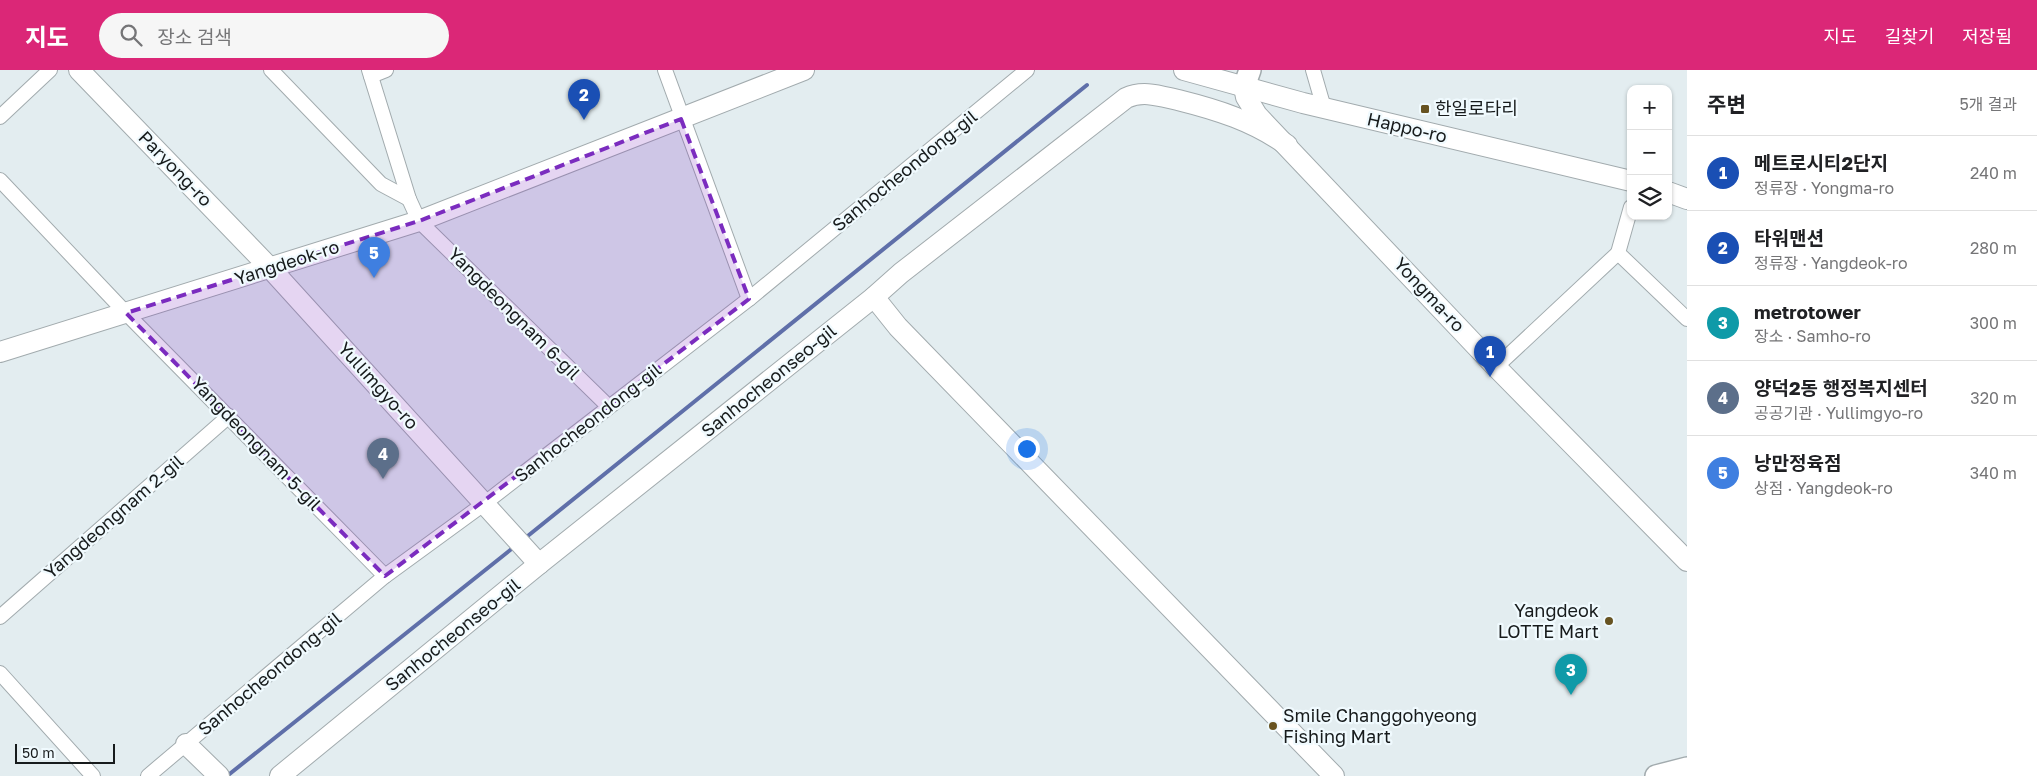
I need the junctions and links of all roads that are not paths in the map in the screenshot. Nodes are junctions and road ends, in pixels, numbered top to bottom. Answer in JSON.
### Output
{"nodes":[{"id":1,"x":50,"y":70,"type":"edge"},
{"id":2,"x":79,"y":70,"type":"edge"},
{"id":3,"x":272,"y":70,"type":"edge"},
{"id":4,"x":386,"y":70,"type":"edge"},
{"id":5,"x":664,"y":70,"type":"edge"},
{"id":6,"x":804,"y":70,"type":"edge"},
{"id":7,"x":1028,"y":70,"type":"edge"},
{"id":8,"x":1184,"y":70,"type":"edge"},
{"id":9,"x":1312,"y":70,"type":"edge"},
{"id":10,"x":370,"y":73,"type":"edge"},
{"id":11,"x":1247,"y":79,"type":"edge"},
{"id":12,"x":1324,"y":108,"type":"junction"},
{"id":13,"x":0,"y":117,"type":"edge"},
{"id":14,"x":681,"y":119,"type":"junction"},
{"id":15,"x":1287,"y":145,"type":"junction"},
{"id":16,"x":0,"y":180,"type":"edge"},
{"id":17,"x":1627,"y":180,"type":"edge"},
{"id":18,"x":1672,"y":193,"type":"edge"},
{"id":19,"x":410,"y":199,"type":"junction"},
{"id":20,"x":1687,"y":199,"type":"edge"},
{"id":21,"x":1627,"y":220,"type":"edge"},
{"id":22,"x":419,"y":221,"type":"junction"},
{"id":23,"x":1618,"y":253,"type":"junction"},
{"id":24,"x":271,"y":269,"type":"junction"},
{"id":25,"x":874,"y":297,"type":"junction"},
{"id":26,"x":749,"y":298,"type":"junction"},
{"id":27,"x":126,"y":313,"type":"junction"},
{"id":28,"x":1687,"y":320,"type":"edge"},
{"id":29,"x":0,"y":352,"type":"edge"},
{"id":30,"x":1496,"y":367,"type":"junction"},
{"id":31,"x":608,"y":406,"type":"junction"},
{"id":32,"x":229,"y":416,"type":"junction"},
{"id":33,"x":485,"y":503,"type":"junction"},
{"id":34,"x":1687,"y":561,"type":"edge"},
{"id":35,"x":540,"y":564,"type":"junction"},
{"id":36,"x":385,"y":576,"type":"junction"},
{"id":37,"x":0,"y":617,"type":"edge"},
{"id":38,"x":0,"y":673,"type":"edge"},
{"id":39,"x":188,"y":747,"type":"junction"},
{"id":40,"x":1687,"y":762,"type":"edge"},
{"id":41,"x":1687,"y":768,"type":"edge"},
{"id":42,"x":1660,"y":774,"type":"edge"},
{"id":43,"x":93,"y":776,"type":"edge"},
{"id":44,"x":148,"y":776,"type":"edge"},
{"id":45,"x":219,"y":776,"type":"edge"},
{"id":46,"x":280,"y":776,"type":"edge"},
{"id":47,"x":1334,"y":776,"type":"edge"}],
"edges":[{"from":1,"to":13,"type":"street"},
{"from":2,"to":24,"type":"main road","name":"Paryong-ro"},
{"from":3,"to":19,"type":"street"},
{"from":4,"to":10,"type":"street"},
{"from":5,"to":14,"type":"street"},
{"from":6,"to":14,"type":"main road","name":"Yangdeok-ro"},
{"from":7,"to":26,"type":"street","name":"Sanhocheondong-gil"},
{"from":8,"to":11,"type":"main road","name":"Happo-ro"},
{"from":9,"to":12,"type":"street"},
{"from":10,"to":19,"type":"street"},
{"from":11,"to":12,"type":"main road","name":"Happo-ro"},
{"from":11,"to":15,"type":"main road","name":"Yongma-ro"},
{"from":12,"to":17,"type":"main road","name":"Happo-ro"},
{"from":14,"to":22,"type":"main road","name":"Yangdeok-ro"},
{"from":14,"to":26,"type":"street"},
{"from":15,"to":25,"type":"main road","name":"Sanhocheonseo-gil"},
{"from":15,"to":30,"type":"main road","name":"Yongma-ro"},
{"from":16,"to":27,"type":"street","name":"Yangdeongnam 5-gil"},
{"from":18,"to":20,"type":"main road"},
{"from":19,"to":22,"type":"street"},
{"from":21,"to":23,"type":"street"},
{"from":22,"to":24,"type":"main road","name":"Yangdeok-ro"},
{"from":22,"to":31,"type":"street","name":"Yangdeongnam 6-gil"},
{"from":23,"to":28,"type":"street"},
{"from":23,"to":30,"type":"street"},
{"from":24,"to":27,"type":"main road","name":"Yangdeok-ro"},
{"from":24,"to":33,"type":"main road","name":"Yullimgyo-ro"},
{"from":25,"to":35,"type":"main road","name":"Sanhocheonseo-gil"},
{"from":25,"to":47,"type":"main road"},
{"from":26,"to":31,"type":"street","name":"Sanhocheondong-gil"},
{"from":27,"to":29,"type":"main road","name":"Yangdeok-ro"},
{"from":27,"to":32,"type":"street","name":"Yangdeongnam 5-gil"},
{"from":30,"to":34,"type":"main road","name":"Yongma-ro"},
{"from":31,"to":33,"type":"street","name":"Sanhocheondong-gil"},
{"from":32,"to":36,"type":"street","name":"Yangdeongnam 5-gil"},
{"from":32,"to":37,"type":"street","name":"Yangdeongnam 2-gil"},
{"from":33,"to":35,"type":"main road","name":"Yullimgyo-ro"},
{"from":33,"to":36,"type":"street","name":"Sanhocheondong-gil"},
{"from":35,"to":46,"type":"main road","name":"Sanhocheonseo-gil"},
{"from":36,"to":39,"type":"street","name":"Sanhocheondong-gil"},
{"from":38,"to":43,"type":"street"},
{"from":39,"to":44,"type":"street","name":"Sanhocheondong-gil"},
{"from":39,"to":45,"type":"main road"},
{"from":40,"to":42,"type":"main road"},
{"from":41,"to":42,"type":"main road"}]}
